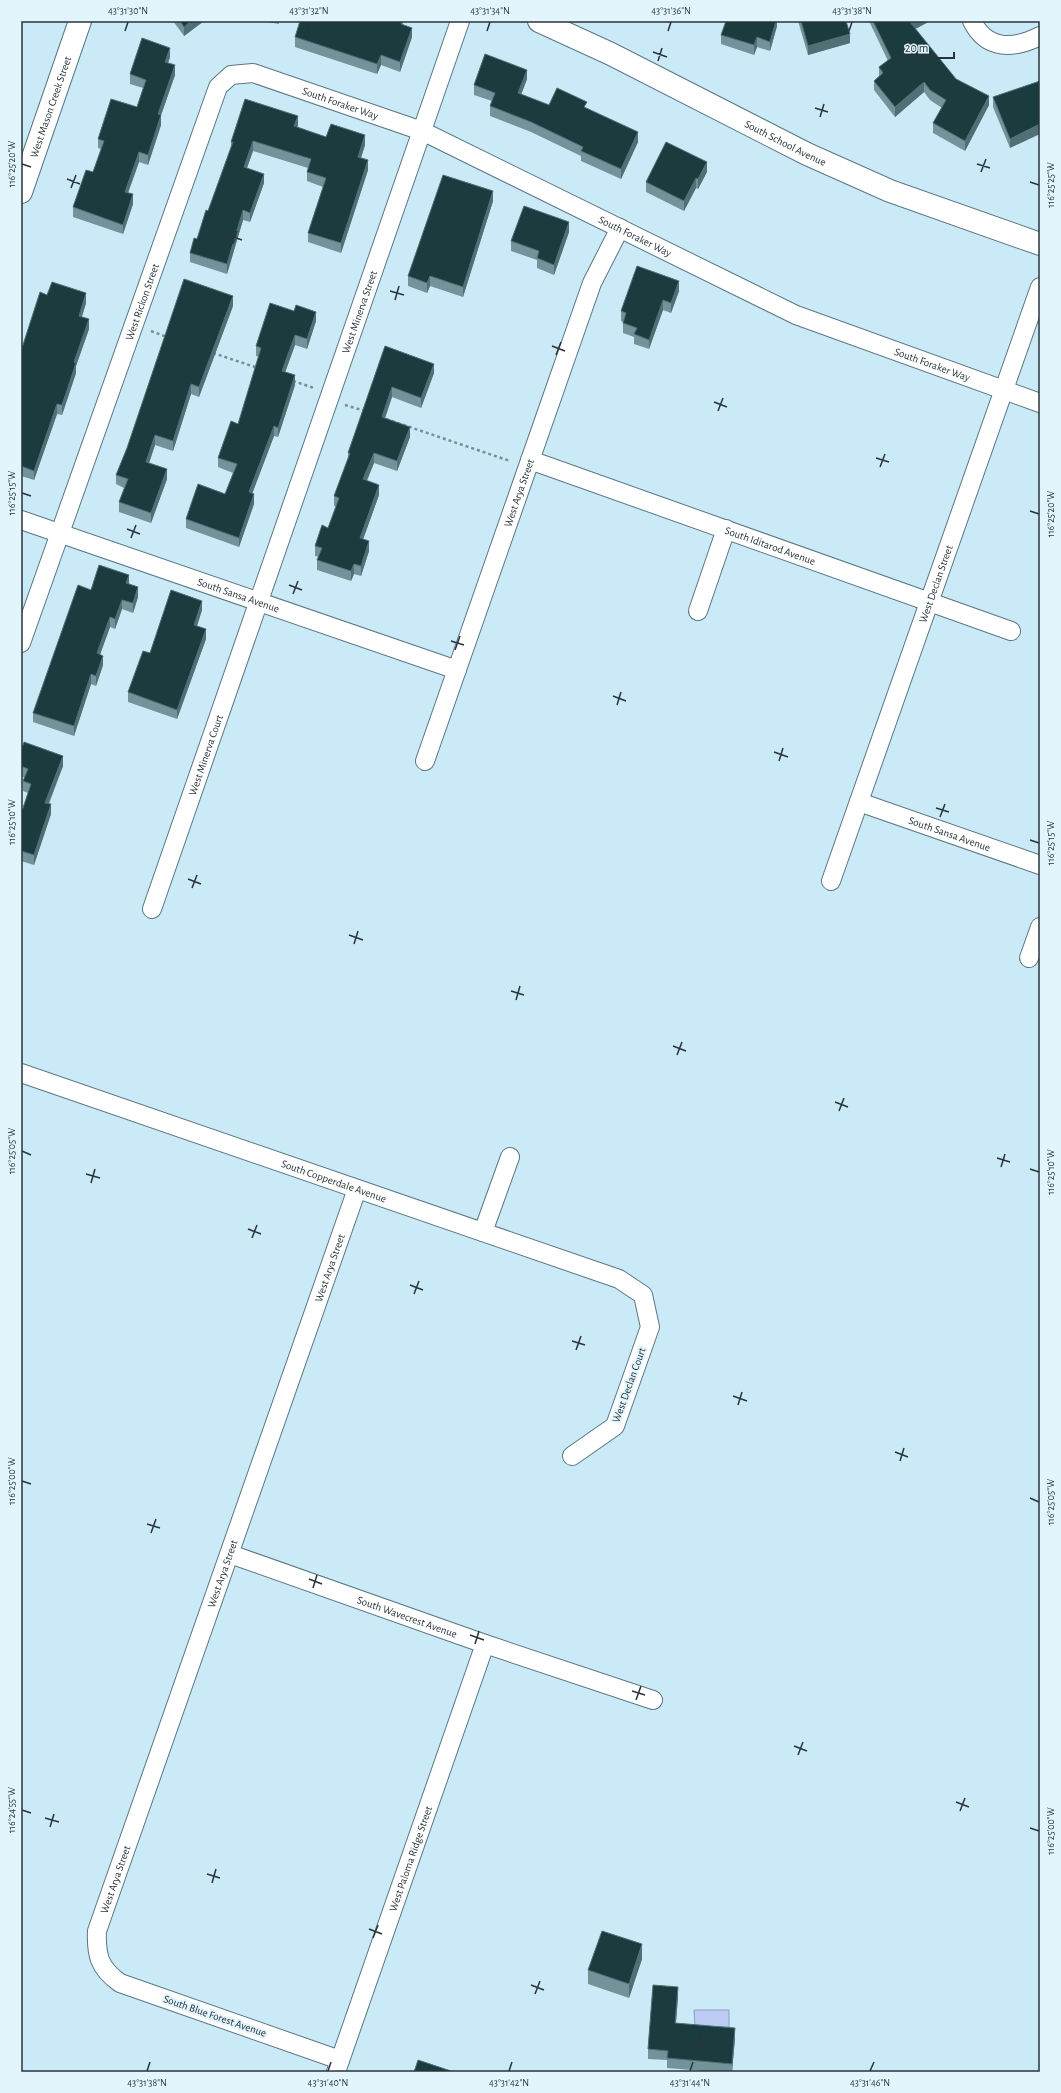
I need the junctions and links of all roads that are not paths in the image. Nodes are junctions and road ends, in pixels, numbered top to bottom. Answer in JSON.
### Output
{"nodes":[{"id":1,"x":80,"y":21,"type":"edge"},
{"id":2,"x":460,"y":21,"type":"edge"},
{"id":3,"x":539,"y":21,"type":"edge"},
{"id":4,"x":972,"y":21,"type":"edge"},
{"id":5,"x":1040,"y":36,"type":"edge"},
{"id":6,"x":231,"y":75,"type":"joint"},
{"id":7,"x":422,"y":131,"type":"junction"},
{"id":8,"x":21,"y":192,"type":"edge"},
{"id":9,"x":620,"y":228,"type":"junction"},
{"id":10,"x":1040,"y":244,"type":"edge"},
{"id":11,"x":1040,"y":287,"type":"edge"},
{"id":12,"x":1004,"y":390,"type":"junction"},
{"id":13,"x":1040,"y":403,"type":"edge"},
{"id":14,"x":530,"y":460,"type":"junction"},
{"id":15,"x":21,"y":520,"type":"edge"},
{"id":16,"x":726,"y":529,"type":"junction"},
{"id":17,"x":60,"y":533,"type":"junction"},
{"id":18,"x":258,"y":602,"type":"junction"},
{"id":19,"x":929,"y":602,"type":"junction"},
{"id":20,"x":698,"y":611,"type":"dead end"},
{"id":21,"x":1011,"y":631,"type":"dead end"},
{"id":22,"x":21,"y":643,"type":"edge"},
{"id":23,"x":457,"y":670,"type":"junction"},
{"id":24,"x":425,"y":761,"type":"dead end"},
{"id":25,"x":859,"y":802,"type":"junction"},
{"id":26,"x":1040,"y":865,"type":"edge"},
{"id":27,"x":831,"y":881,"type":"dead end"},
{"id":28,"x":152,"y":908,"type":"dead end"},
{"id":29,"x":1040,"y":927,"type":"edge"},
{"id":30,"x":1029,"y":958,"type":"dead end"},
{"id":31,"x":21,"y":1073,"type":"edge"},
{"id":32,"x":510,"y":1157,"type":"dead end"},
{"id":33,"x":357,"y":1189,"type":"junction"},
{"id":34,"x":483,"y":1232,"type":"junction"},
{"id":35,"x":643,"y":1295,"type":"joint"},
{"id":36,"x":572,"y":1456,"type":"dead end"},
{"id":37,"x":230,"y":1554,"type":"junction"},
{"id":38,"x":485,"y":1644,"type":"junction"},
{"id":39,"x":653,"y":1700,"type":"dead end"},
{"id":40,"x":99,"y":1960,"type":"joint"},
{"id":41,"x":338,"y":2066,"type":"edge"}],
"edges":[{"from":1,"to":8,"type":"street","name":"West Mason Creek Street"},
{"from":2,"to":7,"type":"street","name":"West Minerva Street"},
{"from":3,"to":10,"type":"street","name":"South School Avenue"},
{"from":4,"to":5,"type":"street"},
{"from":6,"to":7,"type":"street","name":"South Foraker Way"},
{"from":6,"to":17,"type":"street","name":"West Rickon Street"},
{"from":7,"to":9,"type":"street","name":"South Foraker Way"},
{"from":7,"to":18,"type":"street","name":"West Minerva Street"},
{"from":9,"to":12,"type":"street","name":"South Foraker Way"},
{"from":9,"to":14,"type":"street","name":"West Arya Street"},
{"from":11,"to":12,"type":"street","name":"West Declan Street"},
{"from":12,"to":13,"type":"street","name":"South Foraker Way"},
{"from":12,"to":19,"type":"street","name":"West Declan Street"},
{"from":14,"to":16,"type":"street","name":"South Iditarod Avenue"},
{"from":14,"to":23,"type":"street","name":"West Arya Street"},
{"from":15,"to":17,"type":"street","name":"South Sansa Avenue"},
{"from":16,"to":19,"type":"street","name":"South Iditarod Avenue"},
{"from":16,"to":20,"type":"street"},
{"from":17,"to":18,"type":"street","name":"South Sansa Avenue"},
{"from":17,"to":22,"type":"street","name":"West Rickon Street"},
{"from":18,"to":23,"type":"street","name":"South Sansa Avenue"},
{"from":18,"to":28,"type":"street","name":"West Minerva Court"},
{"from":19,"to":21,"type":"street","name":"South Iditarod Avenue"},
{"from":19,"to":25,"type":"street","name":"West Declan Street"},
{"from":23,"to":24,"type":"street","name":"West Arya Street"},
{"from":25,"to":26,"type":"street","name":"South Sansa Avenue"},
{"from":25,"to":27,"type":"street","name":"West Declan Street"},
{"from":29,"to":30,"type":"street"},
{"from":31,"to":33,"type":"street","name":"South Copperdale Avenue"},
{"from":32,"to":34,"type":"street"},
{"from":33,"to":34,"type":"street","name":"South Copperdale Avenue"},
{"from":33,"to":37,"type":"street","name":"West Arya Street"},
{"from":34,"to":35,"type":"street","name":"South Copperdale Avenue"},
{"from":35,"to":36,"type":"street","name":"West Declan Court"},
{"from":37,"to":38,"type":"street","name":"South Wavecrest Avenue"},
{"from":37,"to":40,"type":"street","name":"West Arya Street"},
{"from":38,"to":39,"type":"street","name":"South Wavecrest Avenue"},
{"from":38,"to":41,"type":"street","name":"West Paloma Ridge Street"},
{"from":40,"to":41,"type":"street","name":"South Blue Forest Avenue"}]}
